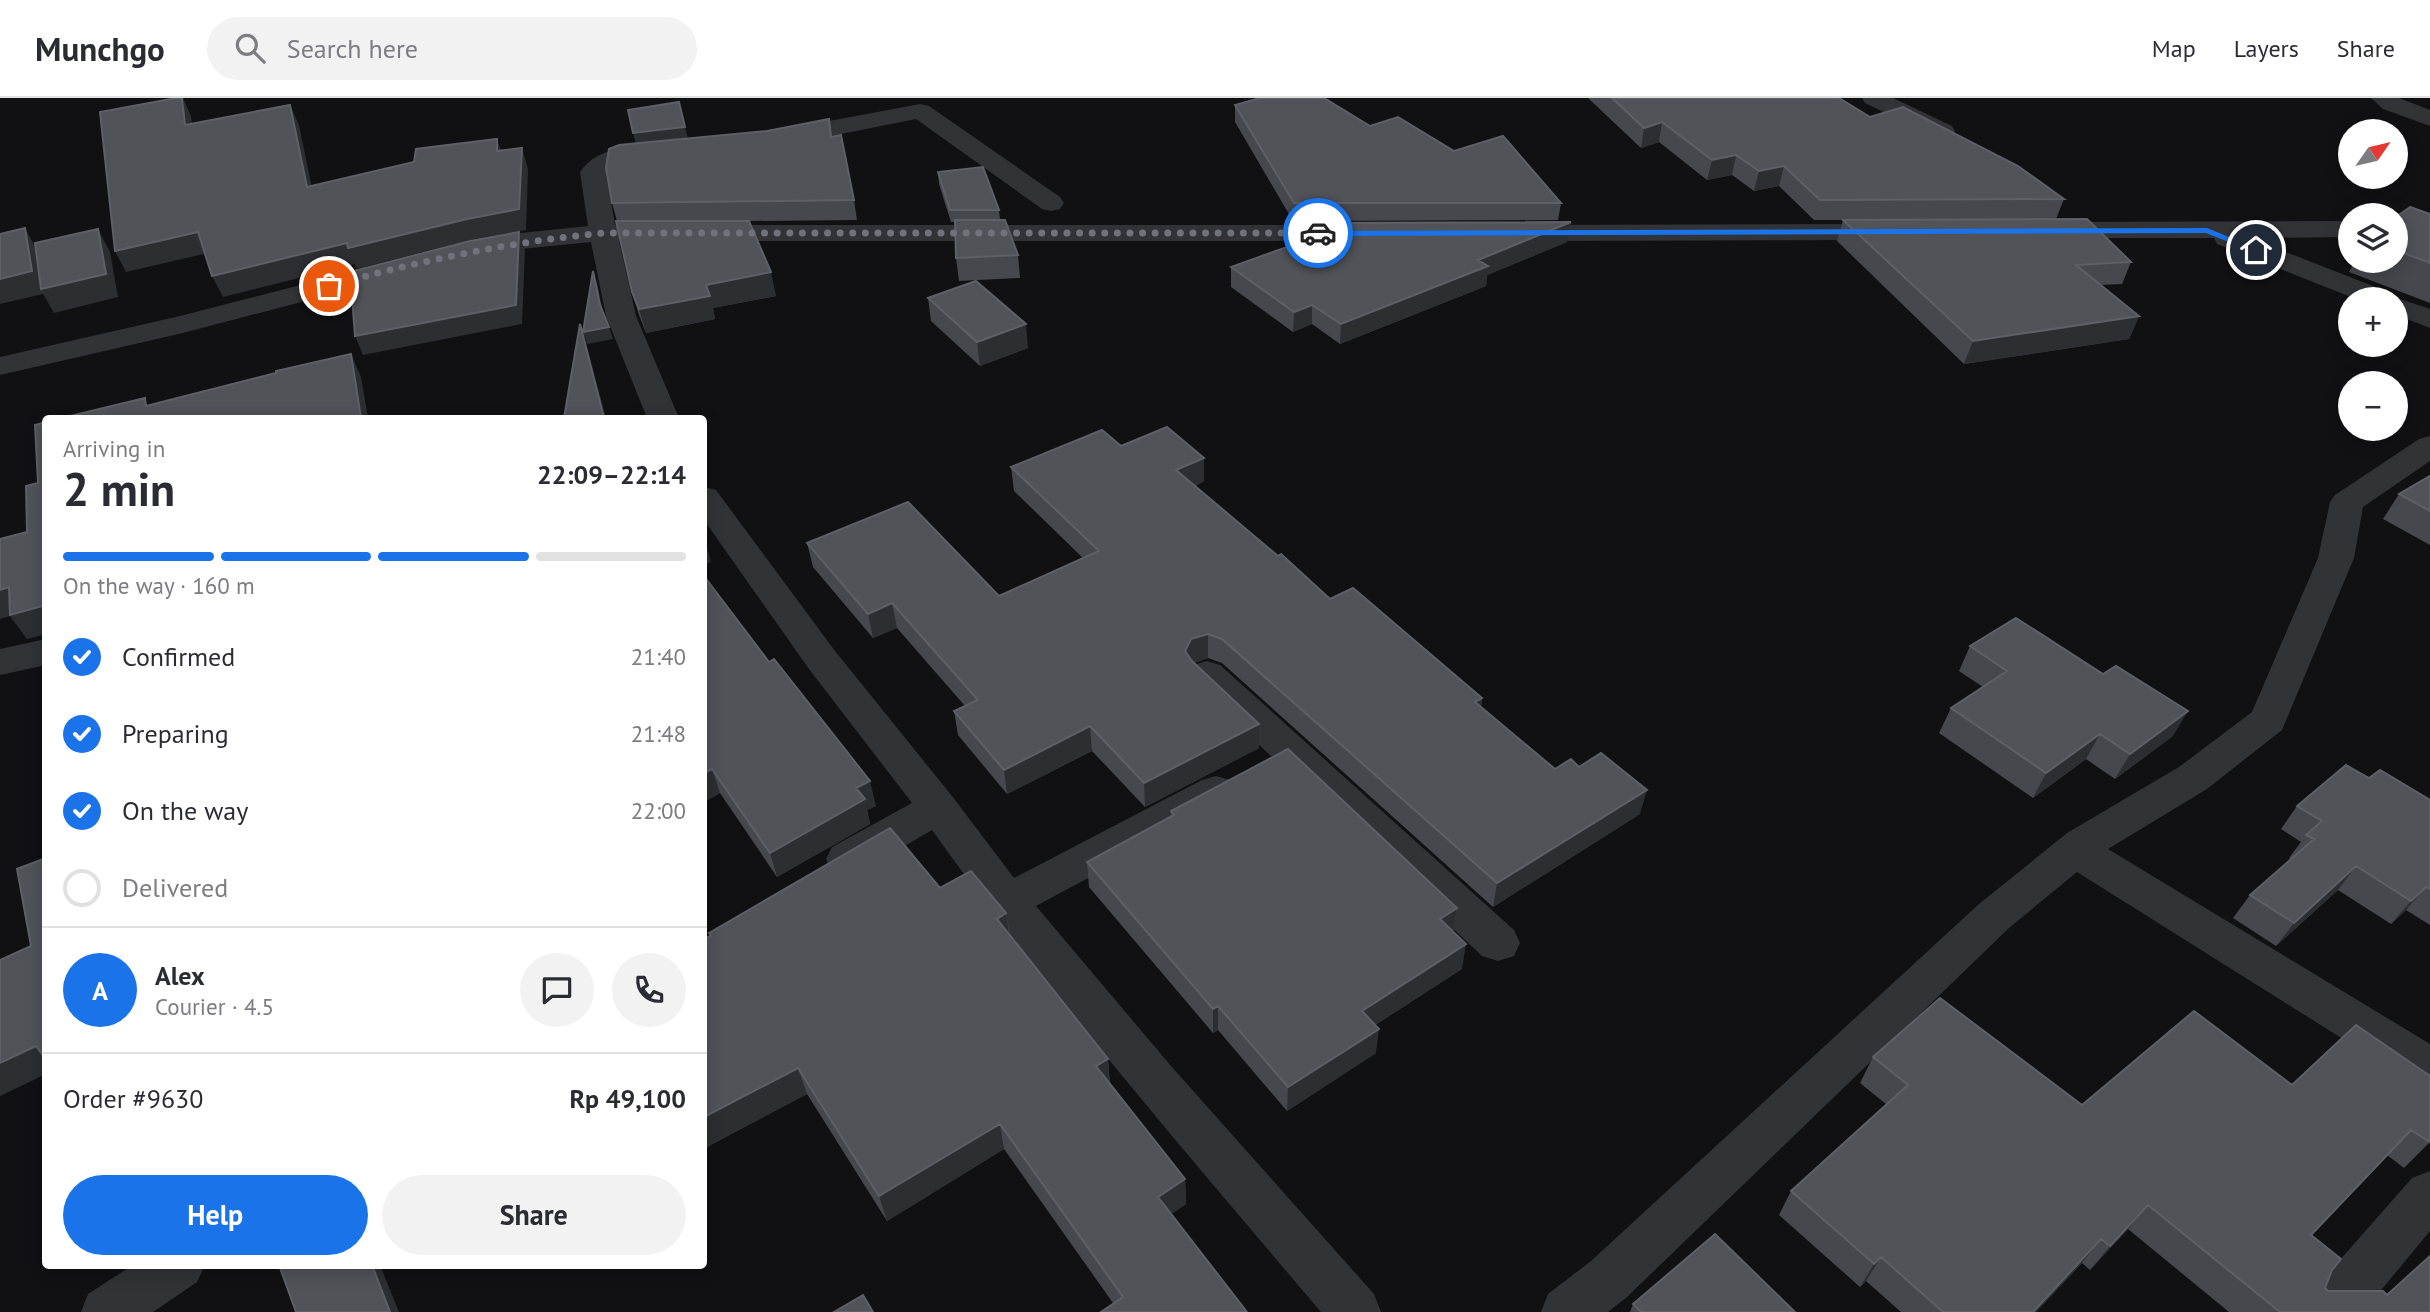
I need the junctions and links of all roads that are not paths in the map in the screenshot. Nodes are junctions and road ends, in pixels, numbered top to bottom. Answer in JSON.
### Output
{"nodes":[{"id":1,"x":1874,"y":98,"type":"edge"},
{"id":2,"x":2383,"y":98,"type":"edge"},
{"id":3,"x":2430,"y":119,"type":"edge"},
{"id":4,"x":756,"y":142,"type":"edge"},
{"id":5,"x":1963,"y":142,"type":"edge"},
{"id":6,"x":689,"y":148,"type":"edge"},
{"id":7,"x":1051,"y":203,"type":"dead end"},
{"id":8,"x":2063,"y":207,"type":"edge"},
{"id":9,"x":2338,"y":229,"type":"edge"},
{"id":10,"x":2098,"y":230,"type":"junction"},
{"id":11,"x":2207,"y":230,"type":"junction"},
{"id":12,"x":2017,"y":231,"type":"edge"},
{"id":13,"x":1922,"y":232,"type":"edge"},
{"id":14,"x":603,"y":233,"type":"junction"},
{"id":15,"x":1388,"y":233,"type":"edge"},
{"id":16,"x":1484,"y":233,"type":"edge"},
{"id":17,"x":448,"y":256,"type":"edge"},
{"id":18,"x":421,"y":263,"type":"edge"},
{"id":19,"x":2351,"y":287,"type":"edge"},
{"id":20,"x":2408,"y":310,"type":"edge"},
{"id":21,"x":2430,"y":319,"type":"edge"},
{"id":22,"x":0,"y":366,"type":"edge"},
{"id":23,"x":662,"y":415,"type":"edge"},
{"id":24,"x":2430,"y":446,"type":"edge"},
{"id":25,"x":707,"y":501,"type":"edge"},
{"id":26,"x":42,"y":653,"type":"edge"},
{"id":27,"x":0,"y":662,"type":"edge"},
{"id":28,"x":1207,"y":674,"type":"edge"},
{"id":29,"x":1290,"y":751,"type":"junction"},
{"id":30,"x":938,"y":807,"type":"junction"},
{"id":31,"x":2076,"y":850,"type":"junction"},
{"id":32,"x":809,"y":882,"type":"edge"},
{"id":33,"x":1007,"y":901,"type":"junction"},
{"id":34,"x":1499,"y":943,"type":"dead end"},
{"id":35,"x":2430,"y":1069,"type":"edge"},
{"id":36,"x":2430,"y":1194,"type":"edge"},
{"id":37,"x":173,"y":1269,"type":"edge"},
{"id":38,"x":107,"y":1312,"type":"edge"},
{"id":39,"x":1355,"y":1312,"type":"edge"},
{"id":40,"x":1567,"y":1312,"type":"edge"},
{"id":41,"x":2329,"y":1312,"type":"edge"}],
"edges":[{"from":1,"to":5,"type":"street"},
{"from":2,"to":3,"type":"street"},
{"from":4,"to":7,"type":"street"},
{"from":6,"to":14,"type":"street"},
{"from":8,"to":10,"type":"street"},
{"from":9,"to":11,"type":"street"},
{"from":10,"to":11,"type":"street"},
{"from":10,"to":12,"type":"street"},
{"from":11,"to":19,"type":"street"},
{"from":13,"to":16,"type":"street"},
{"from":14,"to":15,"type":"street"},
{"from":14,"to":17,"type":"street"},
{"from":14,"to":23,"type":"street"},
{"from":18,"to":22,"type":"street"},
{"from":20,"to":21,"type":"street"},
{"from":24,"to":31,"type":"street"},
{"from":25,"to":30,"type":"street"},
{"from":26,"to":27,"type":"street"},
{"from":28,"to":29,"type":"street"},
{"from":29,"to":33,"type":"street"},
{"from":29,"to":34,"type":"street"},
{"from":30,"to":32,"type":"street"},
{"from":30,"to":33,"type":"street"},
{"from":31,"to":35,"type":"street"},
{"from":31,"to":40,"type":"street"},
{"from":33,"to":39,"type":"street"},
{"from":36,"to":41,"type":"street"},
{"from":37,"to":38,"type":"street"}]}
